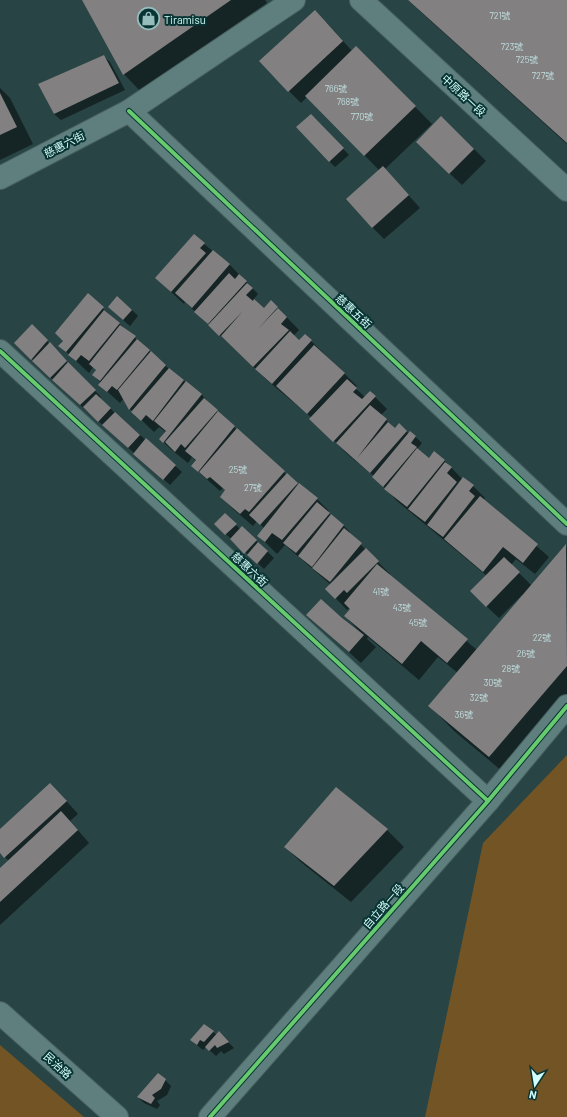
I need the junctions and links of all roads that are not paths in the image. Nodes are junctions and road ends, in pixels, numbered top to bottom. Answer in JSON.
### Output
{"nodes":[{"id":1,"x":294,"y":0,"type":"edge"},
{"id":2,"x":361,"y":0,"type":"edge"},
{"id":3,"x":129,"y":111,"type":"junction"},
{"id":4,"x":0,"y":178,"type":"edge"},
{"id":5,"x":567,"y":190,"type":"edge"},
{"id":6,"x":0,"y":351,"type":"edge"},
{"id":7,"x":567,"y":524,"type":"edge"},
{"id":8,"x":567,"y":706,"type":"edge"},
{"id":9,"x":488,"y":801,"type":"junction"},
{"id":10,"x":0,"y":1013,"type":"edge"},
{"id":11,"x":117,"y":1117,"type":"edge"},
{"id":12,"x":210,"y":1117,"type":"edge"}],
"edges":[{"from":1,"to":3,"type":"street","name":"慈惠六街"},
{"from":2,"to":5,"type":"street","name":"中原路一段"},
{"from":3,"to":4,"type":"street","name":"慈惠六街"},
{"from":3,"to":7,"type":"street","name":"慈惠五街"},
{"from":6,"to":9,"type":"street","name":"慈惠六街"},
{"from":8,"to":9,"type":"street","name":"自立路一段"},
{"from":9,"to":12,"type":"street","name":"自立路一段"},
{"from":10,"to":11,"type":"street","name":"民治路"}]}
